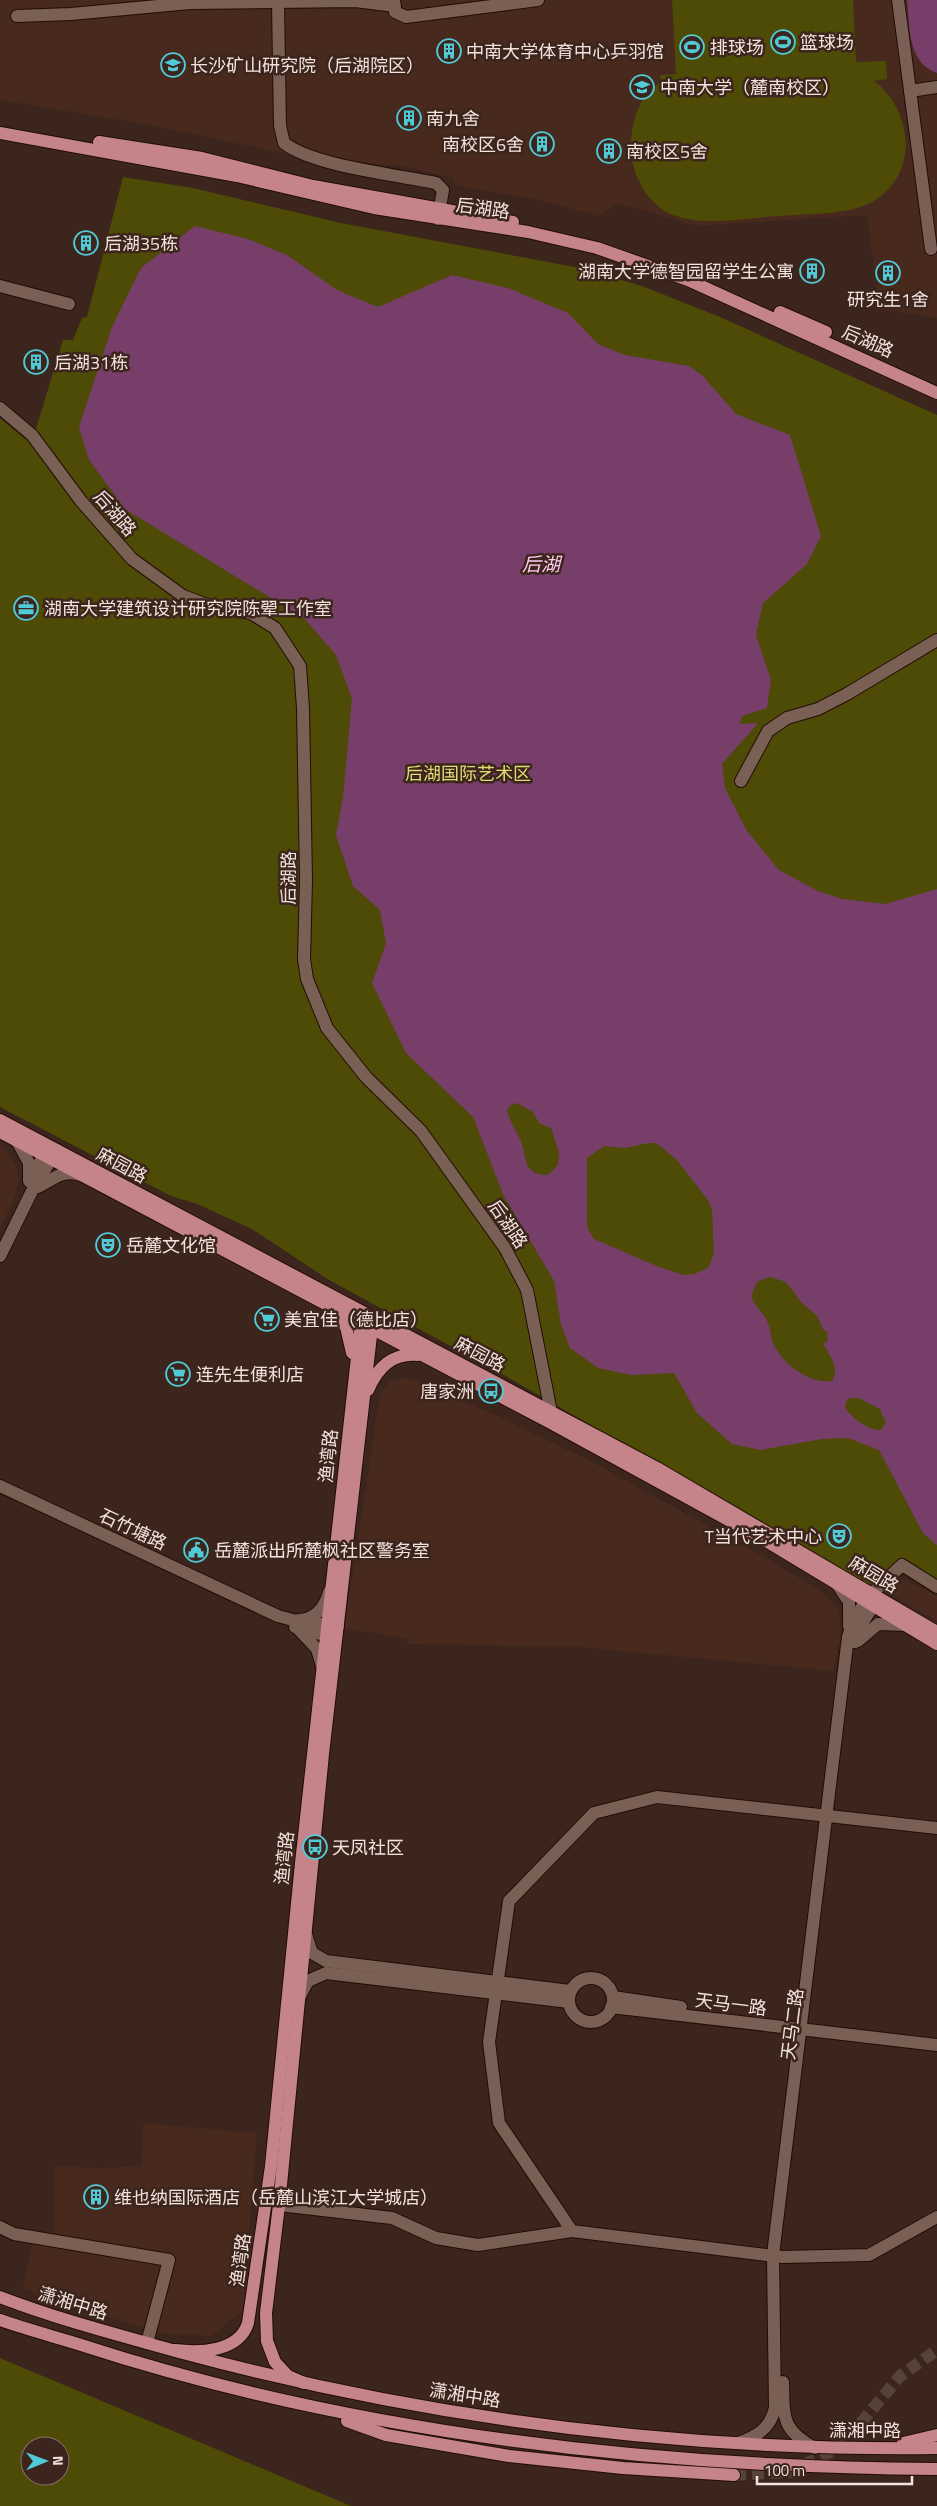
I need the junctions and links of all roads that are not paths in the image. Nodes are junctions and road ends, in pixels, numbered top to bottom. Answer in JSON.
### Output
{"nodes":[{"id":1,"x":538,"y":0,"type":"edge"},
{"id":2,"x":898,"y":0,"type":"edge"},
{"id":3,"x":278,"y":3,"type":"junction"},
{"id":4,"x":394,"y":3,"type":"edge"},
{"id":5,"x":17,"y":16,"type":"dead end"},
{"id":6,"x":937,"y":87,"type":"edge"},
{"id":7,"x":910,"y":90,"type":"junction"},
{"id":8,"x":0,"y":124,"type":"edge"},
{"id":9,"x":0,"y":132,"type":"edge"},
{"id":10,"x":439,"y":214,"type":"junction"},
{"id":11,"x":932,"y":249,"type":"dead end"},
{"id":12,"x":0,"y":286,"type":"edge"},
{"id":13,"x":69,"y":304,"type":"dead end"},
{"id":14,"x":937,"y":383,"type":"edge"},
{"id":15,"x":937,"y":393,"type":"edge"},
{"id":16,"x":0,"y":408,"type":"edge"},
{"id":17,"x":937,"y":640,"type":"edge"},
{"id":18,"x":741,"y":781,"type":"dead end"},
{"id":19,"x":0,"y":1120,"type":"edge"},
{"id":20,"x":0,"y":1132,"type":"edge"},
{"id":21,"x":17,"y":1141,"type":"junction"},
{"id":22,"x":50,"y":1153,"type":"junction"},
{"id":23,"x":82,"y":1175,"type":"junction"},
{"id":24,"x":29,"y":1190,"type":"junction"},
{"id":25,"x":0,"y":1245,"type":"edge"},
{"id":26,"x":0,"y":1256,"type":"edge"},
{"id":27,"x":327,"y":1306,"type":"junction"},
{"id":28,"x":367,"y":1321,"type":"junction"},
{"id":29,"x":426,"y":1357,"type":"junction"},
{"id":30,"x":354,"y":1385,"type":"junction"},
{"id":31,"x":362,"y":1406,"type":"junction"},
{"id":32,"x":550,"y":1417,"type":"junction"},
{"id":33,"x":0,"y":1486,"type":"edge"},
{"id":34,"x":0,"y":1491,"type":"edge"},
{"id":35,"x":331,"y":1584,"type":"junction"},
{"id":36,"x":838,"y":1584,"type":"junction"},
{"id":37,"x":937,"y":1587,"type":"edge"},
{"id":38,"x":872,"y":1599,"type":"junction"},
{"id":39,"x":289,"y":1623,"type":"junction"},
{"id":40,"x":907,"y":1626,"type":"junction"},
{"id":41,"x":332,"y":1630,"type":"junction"},
{"id":42,"x":937,"y":1632,"type":"edge"},
{"id":43,"x":851,"y":1642,"type":"junction"},
{"id":44,"x":937,"y":1644,"type":"edge"},
{"id":45,"x":322,"y":1673,"type":"junction"},
{"id":46,"x":830,"y":1815,"type":"junction"},
{"id":47,"x":937,"y":1828,"type":"edge"},
{"id":48,"x":306,"y":1934,"type":"junction"},
{"id":49,"x":496,"y":1988,"type":"junction"},
{"id":50,"x":570,"y":1996,"type":"junction"},
{"id":51,"x":300,"y":1998,"type":"junction"},
{"id":52,"x":612,"y":2002,"type":"junction"},
{"id":53,"x":805,"y":2027,"type":"junction"},
{"id":54,"x":937,"y":2039,"type":"edge"},
{"id":55,"x":937,"y":2045,"type":"edge"},
{"id":56,"x":279,"y":2205,"type":"junction"},
{"id":57,"x":937,"y":2217,"type":"edge"},
{"id":58,"x":0,"y":2227,"type":"edge"},
{"id":59,"x":572,"y":2232,"type":"junction"},
{"id":60,"x":778,"y":2256,"type":"junction"},
{"id":61,"x":0,"y":2297,"type":"edge"},
{"id":62,"x":0,"y":2320,"type":"edge"},
{"id":63,"x":148,"y":2343,"type":"junction"},
{"id":64,"x":175,"y":2350,"type":"junction"},
{"id":65,"x":304,"y":2383,"type":"junction"},
{"id":66,"x":317,"y":2409,"type":"junction"},
{"id":67,"x":937,"y":2435,"type":"edge"},
{"id":68,"x":738,"y":2443,"type":"junction"},
{"id":69,"x":815,"y":2448,"type":"junction"},
{"id":70,"x":878,"y":2448,"type":"junction"},
{"id":71,"x":937,"y":2448,"type":"edge"},
{"id":72,"x":937,"y":2468,"type":"edge"},
{"id":73,"x":734,"y":2475,"type":"tunnel mouth"}],
"edges":[{"from":1,"to":4,"type":"street"},
{"from":2,"to":7,"type":"street"},
{"from":3,"to":4,"type":"street"},
{"from":3,"to":5,"type":"street"},
{"from":3,"to":10,"type":"street"},
{"from":6,"to":7,"type":"street"},
{"from":7,"to":11,"type":"street"},
{"from":8,"to":10,"type":"main road","name":"后湖路"},
{"from":9,"to":10,"type":"main road","name":"后湖路"},
{"from":10,"to":14,"type":"main road","name":"后湖路"},
{"from":10,"to":15,"type":"main road","name":"后湖路"},
{"from":12,"to":13,"type":"street"},
{"from":16,"to":32,"type":"street","name":"后湖路"},
{"from":17,"to":18,"type":"street"},
{"from":19,"to":22,"type":"main road","name":"麻园路"},
{"from":20,"to":21,"type":"main road","name":"麻园路"},
{"from":21,"to":22,"type":"main road","name":"麻园路"},
{"from":21,"to":24,"type":"street"},
{"from":22,"to":23,"type":"main road","name":"麻园路"},
{"from":22,"to":24,"type":"street"},
{"from":22,"to":28,"type":"main road","name":"麻园路"},
{"from":23,"to":24,"type":"street"},
{"from":23,"to":27,"type":"main road","name":"麻园路"},
{"from":24,"to":25,"type":"street"},
{"from":24,"to":26,"type":"street"},
{"from":27,"to":28,"type":"main road","name":"麻园路"},
{"from":27,"to":30,"type":"main road"},
{"from":28,"to":29,"type":"main road","name":"麻园路"},
{"from":28,"to":30,"type":"main road","name":"渔湾路"},
{"from":28,"to":31,"type":"main road","name":"渔湾路"},
{"from":28,"to":32,"type":"main road","name":"麻园路"},
{"from":29,"to":31,"type":"main road"},
{"from":29,"to":32,"type":"main road","name":"麻园路"},
{"from":30,"to":35,"type":"main road","name":"渔湾路"},
{"from":31,"to":41,"type":"main road","name":"渔湾路"},
{"from":32,"to":36,"type":"main road","name":"麻园路"},
{"from":32,"to":38,"type":"main road","name":"麻园路"},
{"from":33,"to":39,"type":"street","name":"石竹塘路"},
{"from":34,"to":39,"type":"street","name":"石竹塘路"},
{"from":35,"to":39,"type":"street"},
{"from":35,"to":41,"type":"main road","name":"渔湾路"},
{"from":36,"to":38,"type":"main road","name":"麻园路"},
{"from":36,"to":43,"type":"street"},
{"from":37,"to":38,"type":"street"},
{"from":38,"to":40,"type":"main road","name":"麻园路"},
{"from":38,"to":42,"type":"main road","name":"麻园路"},
{"from":38,"to":43,"type":"street"},
{"from":39,"to":41,"type":"street","name":"石竹塘路"},
{"from":39,"to":45,"type":"street"},
{"from":40,"to":43,"type":"street"},
{"from":40,"to":44,"type":"main road","name":"麻园路"},
{"from":41,"to":45,"type":"main road","name":"渔湾路"},
{"from":41,"to":48,"type":"main road","name":"渔湾路"},
{"from":43,"to":46,"type":"street","name":"天马二路"},
{"from":45,"to":64,"type":"main road","name":"渔湾路"},
{"from":46,"to":47,"type":"street"},
{"from":46,"to":49,"type":"street"},
{"from":46,"to":53,"type":"street","name":"天马二路"},
{"from":48,"to":49,"type":"street"},
{"from":48,"to":51,"type":"main road","name":"渔湾路"},
{"from":49,"to":50,"type":"street"},
{"from":49,"to":51,"type":"street"},
{"from":49,"to":59,"type":"street"},
{"from":50,"to":52,"type":"street"},
{"from":50,"to":52,"type":"street"},
{"from":51,"to":56,"type":"main road","name":"渔湾路"},
{"from":52,"to":53,"type":"street","name":"天马一路"},
{"from":53,"to":54,"type":"street","name":"天马一路"},
{"from":53,"to":55,"type":"street","name":"天马一路"},
{"from":53,"to":60,"type":"street","name":"天马二路"},
{"from":56,"to":59,"type":"street"},
{"from":56,"to":65,"type":"main road","name":"渔湾路"},
{"from":57,"to":60,"type":"street"},
{"from":58,"to":63,"type":"street"},
{"from":59,"to":60,"type":"street"},
{"from":60,"to":68,"type":"street"},
{"from":60,"to":69,"type":"street","name":"天马二路"},
{"from":61,"to":63,"type":"main road","name":"潇湘中路"},
{"from":62,"to":66,"type":"main road","name":"潇湘中路"},
{"from":63,"to":64,"type":"main road","name":"潇湘中路"},
{"from":64,"to":65,"type":"main road","name":"潇湘中路"},
{"from":65,"to":68,"type":"main road","name":"潇湘中路"},
{"from":66,"to":72,"type":"main road","name":"潇湘中路"},
{"from":66,"to":73,"type":"main road"},
{"from":67,"to":70,"type":"main road"},
{"from":68,"to":69,"type":"main road","name":"潇湘中路"},
{"from":69,"to":70,"type":"main road","name":"潇湘中路"},
{"from":70,"to":71,"type":"main road","name":"潇湘中路"}]}
